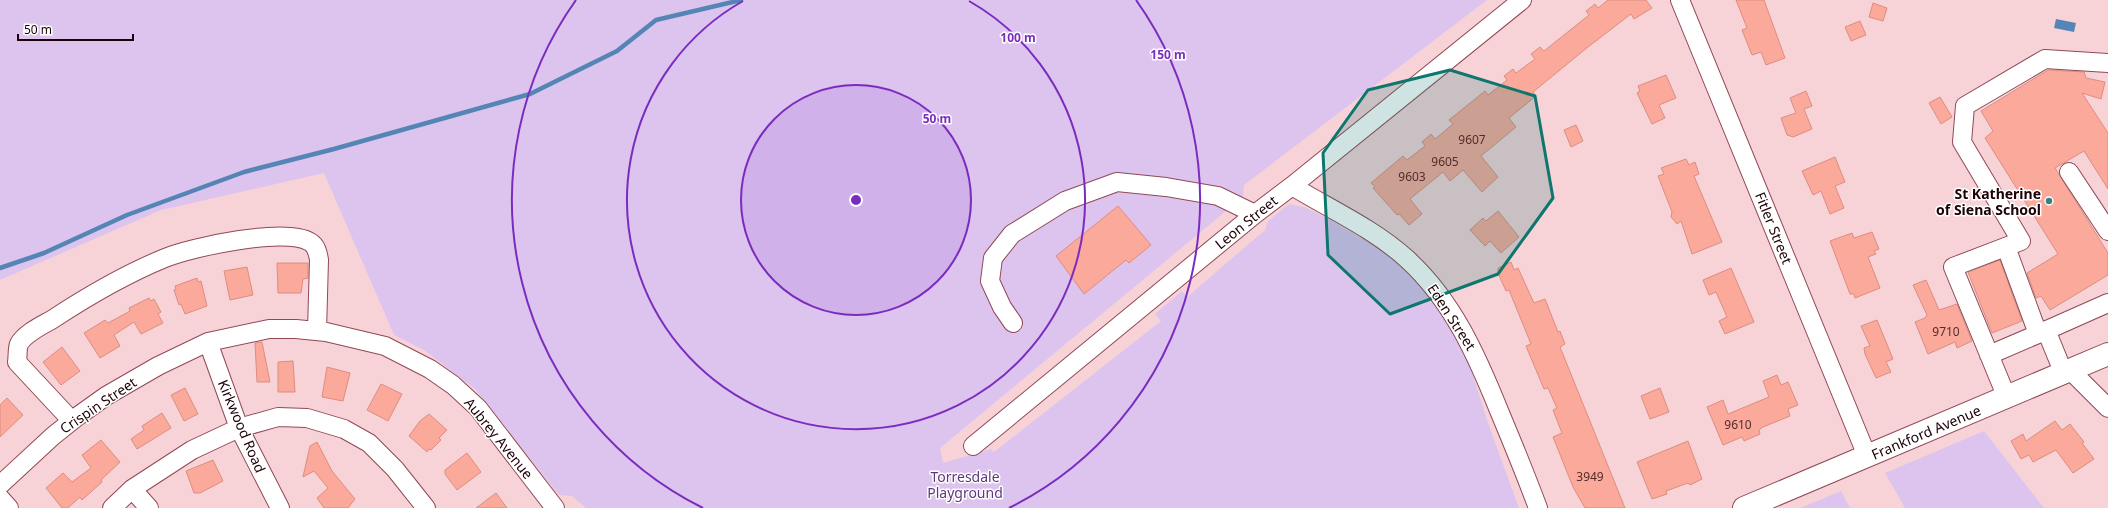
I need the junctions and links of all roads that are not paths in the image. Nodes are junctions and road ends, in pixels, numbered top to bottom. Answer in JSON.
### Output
{"nodes":[{"id":1,"x":1522,"y":0,"type":"edge"},
{"id":2,"x":1680,"y":0,"type":"edge"},
{"id":3,"x":2108,"y":63,"type":"edge"},
{"id":4,"x":2069,"y":172,"type":"dead end"},
{"id":5,"x":1292,"y":186,"type":"junction"},
{"id":6,"x":1255,"y":214,"type":"junction"},
{"id":7,"x":2108,"y":231,"type":"edge"},
{"id":8,"x":2006,"y":247,"type":"junction"},
{"id":9,"x":2108,"y":303,"type":"edge"},
{"id":10,"x":1013,"y":323,"type":"dead end"},
{"id":11,"x":316,"y":331,"type":"junction"},
{"id":12,"x":2042,"y":332,"type":"junction"},
{"id":13,"x":208,"y":342,"type":"junction"},
{"id":14,"x":1989,"y":354,"type":"junction"},
{"id":15,"x":2108,"y":354,"type":"edge"},
{"id":16,"x":2067,"y":372,"type":"junction"},
{"id":17,"x":2007,"y":398,"type":"junction"},
{"id":18,"x":2108,"y":408,"type":"edge"},
{"id":19,"x":72,"y":421,"type":"junction"},
{"id":20,"x":239,"y":428,"type":"junction"},
{"id":21,"x":973,"y":446,"type":"dead end"},
{"id":22,"x":1867,"y":456,"type":"junction"},
{"id":23,"x":0,"y":485,"type":"edge"},
{"id":24,"x":132,"y":489,"type":"junction"},
{"id":25,"x":0,"y":498,"type":"edge"},
{"id":26,"x":9,"y":508,"type":"edge"},
{"id":27,"x":112,"y":508,"type":"edge"},
{"id":28,"x":149,"y":508,"type":"edge"},
{"id":29,"x":280,"y":508,"type":"edge"},
{"id":30,"x":426,"y":508,"type":"edge"},
{"id":31,"x":555,"y":508,"type":"edge"},
{"id":32,"x":1538,"y":508,"type":"edge"},
{"id":33,"x":1744,"y":508,"type":"edge"}],
"edges":[{"from":1,"to":5,"type":"street","name":"Leon Street"},
{"from":2,"to":22,"type":"street","name":"Fitler Street"},
{"from":3,"to":8,"type":"street"},
{"from":4,"to":7,"type":"street"},
{"from":5,"to":6,"type":"street","name":"Leon Street"},
{"from":5,"to":32,"type":"street","name":"Eden Street"},
{"from":6,"to":10,"type":"street"},
{"from":6,"to":21,"type":"street","name":"Leon Street"},
{"from":8,"to":12,"type":"street"},
{"from":8,"to":14,"type":"street"},
{"from":9,"to":12,"type":"street"},
{"from":11,"to":13,"type":"street","name":"Aubrey Avenue"},
{"from":11,"to":19,"type":"street"},
{"from":11,"to":31,"type":"street","name":"Aubrey Avenue"},
{"from":12,"to":14,"type":"street"},
{"from":12,"to":16,"type":"street"},
{"from":13,"to":19,"type":"street","name":"Crispin Street"},
{"from":13,"to":20,"type":"street","name":"Kirkwood Road"},
{"from":14,"to":17,"type":"street"},
{"from":15,"to":16,"type":"main road","name":"Frankford Avenue"},
{"from":16,"to":17,"type":"main road","name":"Frankford Avenue"},
{"from":16,"to":18,"type":"street"},
{"from":17,"to":22,"type":"main road","name":"Frankford Avenue"},
{"from":19,"to":23,"type":"street","name":"Crispin Street"},
{"from":20,"to":24,"type":"street"},
{"from":20,"to":29,"type":"street","name":"Kirkwood Road"},
{"from":20,"to":30,"type":"street"},
{"from":22,"to":33,"type":"main road","name":"Frankford Avenue"},
{"from":24,"to":27,"type":"street"},
{"from":24,"to":28,"type":"street"},
{"from":25,"to":26,"type":"street"}]}
